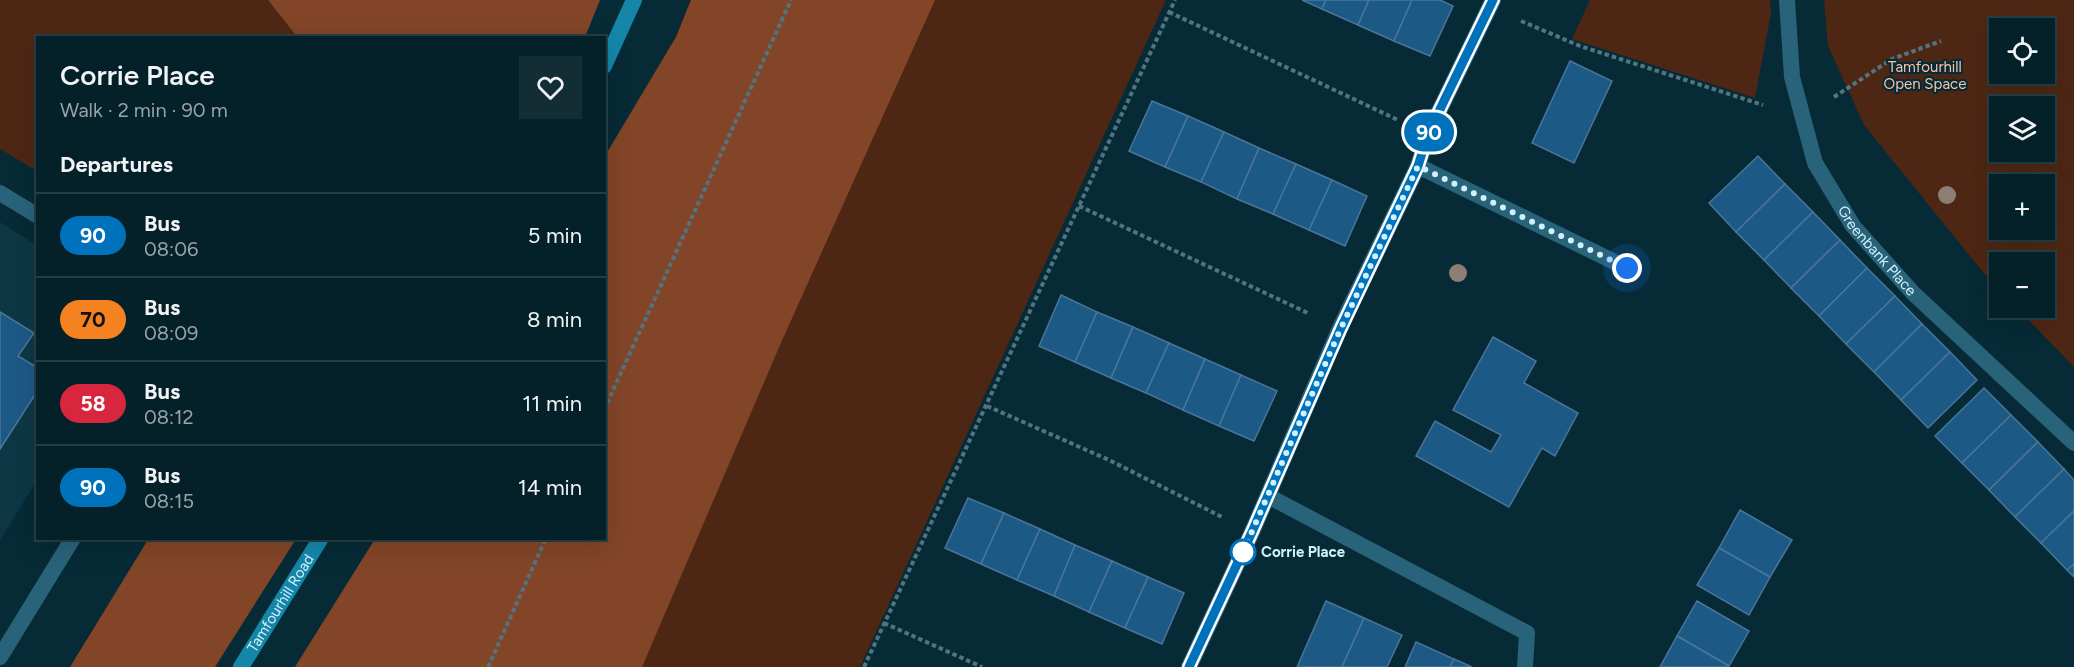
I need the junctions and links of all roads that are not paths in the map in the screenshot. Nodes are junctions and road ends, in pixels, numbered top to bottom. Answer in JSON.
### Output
{"nodes":[{"id":1,"x":634,"y":0,"type":"edge"},
{"id":2,"x":1787,"y":0,"type":"edge"},
{"id":3,"x":1492,"y":4,"type":"edge"},
{"id":4,"x":606,"y":62,"type":"edge"},
{"id":5,"x":1418,"y":166,"type":"junction"},
{"id":6,"x":0,"y":193,"type":"edge"},
{"id":7,"x":36,"y":215,"type":"edge"},
{"id":8,"x":1627,"y":268,"type":"dead end"},
{"id":9,"x":2074,"y":443,"type":"edge"},
{"id":10,"x":1268,"y":496,"type":"junction"},
{"id":11,"x":72,"y":540,"type":"edge"},
{"id":12,"x":320,"y":540,"type":"edge"},
{"id":13,"x":0,"y":657,"type":"edge"},
{"id":14,"x":240,"y":667,"type":"edge"},
{"id":15,"x":1189,"y":667,"type":"edge"},
{"id":16,"x":1525,"y":667,"type":"edge"}],
"edges":[{"from":1,"to":4,"type":"main road"},
{"from":2,"to":9,"type":"street","name":"Greenbank Place"},
{"from":3,"to":5,"type":"street"},
{"from":5,"to":8,"type":"street"},
{"from":5,"to":10,"type":"street"},
{"from":6,"to":7,"type":"street"},
{"from":10,"to":15,"type":"street"},
{"from":10,"to":16,"type":"street"},
{"from":11,"to":13,"type":"street"},
{"from":12,"to":14,"type":"main road","name":"Tamfourhill Road"}]}
